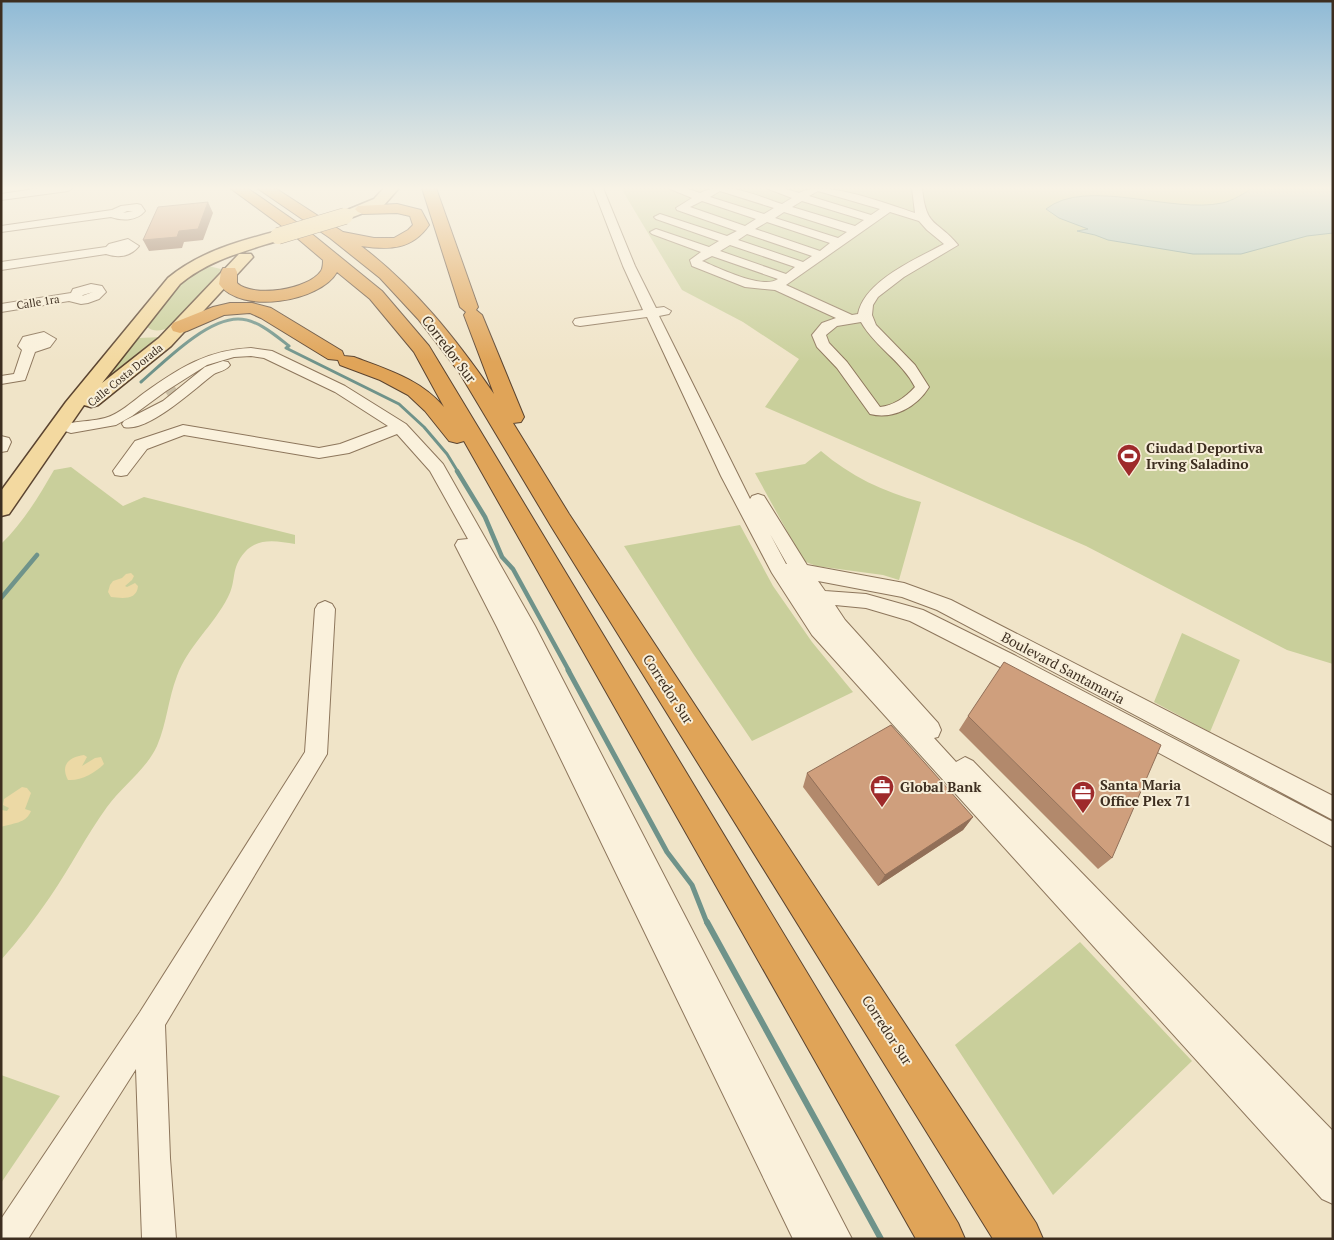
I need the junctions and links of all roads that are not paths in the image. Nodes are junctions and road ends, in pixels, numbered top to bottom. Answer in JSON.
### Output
{"nodes":[{"id":1,"x":247,"y":246,"type":"edge"},
{"id":2,"x":262,"y":246,"type":"edge"},
{"id":3,"x":335,"y":246,"type":"edge"},
{"id":4,"x":344,"y":246,"type":"edge"},
{"id":5,"x":350,"y":246,"type":"edge"},
{"id":6,"x":449,"y":246,"type":"edge"},
{"id":7,"x":627,"y":246,"type":"edge"},
{"id":8,"x":629,"y":246,"type":"edge"},
{"id":9,"x":695,"y":246,"type":"edge"},
{"id":10,"x":719,"y":246,"type":"edge"},
{"id":11,"x":742,"y":246,"type":"edge"},
{"id":12,"x":793,"y":246,"type":"edge"},
{"id":13,"x":833,"y":246,"type":"edge"},
{"id":14,"x":950,"y":246,"type":"edge"},
{"id":15,"x":109,"y":250,"type":"dead end"},
{"id":16,"x":710,"y":251,"type":"junction"},
{"id":17,"x":820,"y":255,"type":"junction"},
{"id":18,"x":634,"y":261,"type":"junction"},
{"id":19,"x":1,"y":266,"type":"edge"},
{"id":20,"x":806,"y":267,"type":"junction"},
{"id":21,"x":188,"y":270,"type":"junction"},
{"id":22,"x":229,"y":272,"type":"junction"},
{"id":23,"x":789,"y":279,"type":"junction"},
{"id":24,"x":777,"y":286,"type":"junction"},
{"id":25,"x":74,"y":296,"type":"dead end"},
{"id":26,"x":1,"y":308,"type":"edge"},
{"id":27,"x":659,"y":312,"type":"junction"},
{"id":28,"x":865,"y":318,"type":"junction"},
{"id":29,"x":850,"y":319,"type":"junction"},
{"id":30,"x":580,"y":322,"type":"dead end"},
{"id":31,"x":180,"y":327,"type":"junction"},
{"id":32,"x":135,"y":328,"type":"junction"},
{"id":33,"x":29,"y":348,"type":"dead end"},
{"id":34,"x":210,"y":370,"type":"junction"},
{"id":35,"x":1,"y":380,"type":"edge"},
{"id":36,"x":143,"y":415,"type":"junction"},
{"id":37,"x":394,"y":430,"type":"junction"},
{"id":38,"x":67,"y":435,"type":"junction"},
{"id":39,"x":1,"y":441,"type":"edge"},
{"id":40,"x":1,"y":447,"type":"edge"},
{"id":41,"x":121,"y":471,"type":"dead end"},
{"id":42,"x":1,"y":508,"type":"edge"},
{"id":43,"x":515,"y":512,"type":"junction"},
{"id":44,"x":560,"y":520,"type":"junction"},
{"id":45,"x":1,"y":528,"type":"edge"},
{"id":46,"x":789,"y":568,"type":"junction"},
{"id":47,"x":808,"y":598,"type":"junction"},
{"id":48,"x":325,"y":609,"type":"dead end"},
{"id":49,"x":1333,"y":808,"type":"edge"},
{"id":50,"x":1333,"y":835,"type":"edge"},
{"id":51,"x":150,"y":1022,"type":"junction"},
{"id":52,"x":1333,"y":1154,"type":"edge"},
{"id":53,"x":1333,"y":1188,"type":"edge"},
{"id":54,"x":8,"y":1239,"type":"edge"},
{"id":55,"x":159,"y":1239,"type":"edge"},
{"id":56,"x":811,"y":1239,"type":"edge"},
{"id":57,"x":835,"y":1239,"type":"edge"},
{"id":58,"x":942,"y":1239,"type":"edge"},
{"id":59,"x":1020,"y":1239,"type":"edge"}],
"edges":[{"from":1,"to":21,"type":"main road","name":"Calle Costa Dorada"},
{"from":2,"to":22,"type":"main road","name":"Calle Costa Dorada"},
{"from":3,"to":22,"type":"highway"},
{"from":4,"to":43,"type":"highway","name":"Corredor Sur"},
{"from":5,"to":44,"type":"highway","name":"Corredor Sur"},
{"from":6,"to":44,"type":"highway"},
{"from":7,"to":18,"type":"street"},
{"from":8,"to":18,"type":"street"},
{"from":9,"to":16,"type":"street"},
{"from":10,"to":16,"type":"street"},
{"from":11,"to":20,"type":"street"},
{"from":12,"to":17,"type":"street"},
{"from":13,"to":17,"type":"street"},
{"from":14,"to":28,"type":"street"},
{"from":15,"to":19,"type":"street"},
{"from":16,"to":23,"type":"street"},
{"from":16,"to":24,"type":"street"},
{"from":17,"to":20,"type":"street"},
{"from":18,"to":27,"type":"street"},
{"from":20,"to":23,"type":"street"},
{"from":21,"to":22,"type":"main road"},
{"from":21,"to":32,"type":"main road","name":"Calle Costa Dorada"},
{"from":22,"to":31,"type":"main road","name":"Calle Costa Dorada"},
{"from":23,"to":24,"type":"street"},
{"from":24,"to":29,"type":"street"},
{"from":25,"to":26,"type":"street","name":"Calle 1ra"},
{"from":27,"to":30,"type":"street"},
{"from":27,"to":46,"type":"street"},
{"from":28,"to":29,"type":"street"},
{"from":28,"to":29,"type":"street"},
{"from":31,"to":32,"type":"main road"},
{"from":31,"to":38,"type":"main road","name":"Calle Costa Dorada"},
{"from":31,"to":43,"type":"highway"},
{"from":32,"to":42,"type":"main road","name":"Calle Costa Dorada"},
{"from":33,"to":35,"type":"street"},
{"from":34,"to":36,"type":"street"},
{"from":34,"to":36,"type":"street"},
{"from":34,"to":37,"type":"street"},
{"from":36,"to":38,"type":"street"},
{"from":37,"to":38,"type":"street"},
{"from":37,"to":41,"type":"street"},
{"from":37,"to":56,"type":"street"},
{"from":37,"to":57,"type":"street"},
{"from":38,"to":45,"type":"main road","name":"Calle Costa Dorada"},
{"from":39,"to":40,"type":"street"},
{"from":43,"to":58,"type":"highway","name":"Corredor Sur"},
{"from":44,"to":59,"type":"highway","name":"Corredor Sur"},
{"from":46,"to":47,"type":"street"},
{"from":46,"to":49,"type":"street","name":"Boulevard Santamaria"},
{"from":47,"to":50,"type":"street","name":"Boulevard Santamaria"},
{"from":47,"to":52,"type":"street"},
{"from":47,"to":53,"type":"street"},
{"from":48,"to":51,"type":"street"},
{"from":51,"to":54,"type":"street"},
{"from":51,"to":55,"type":"street"}]}
